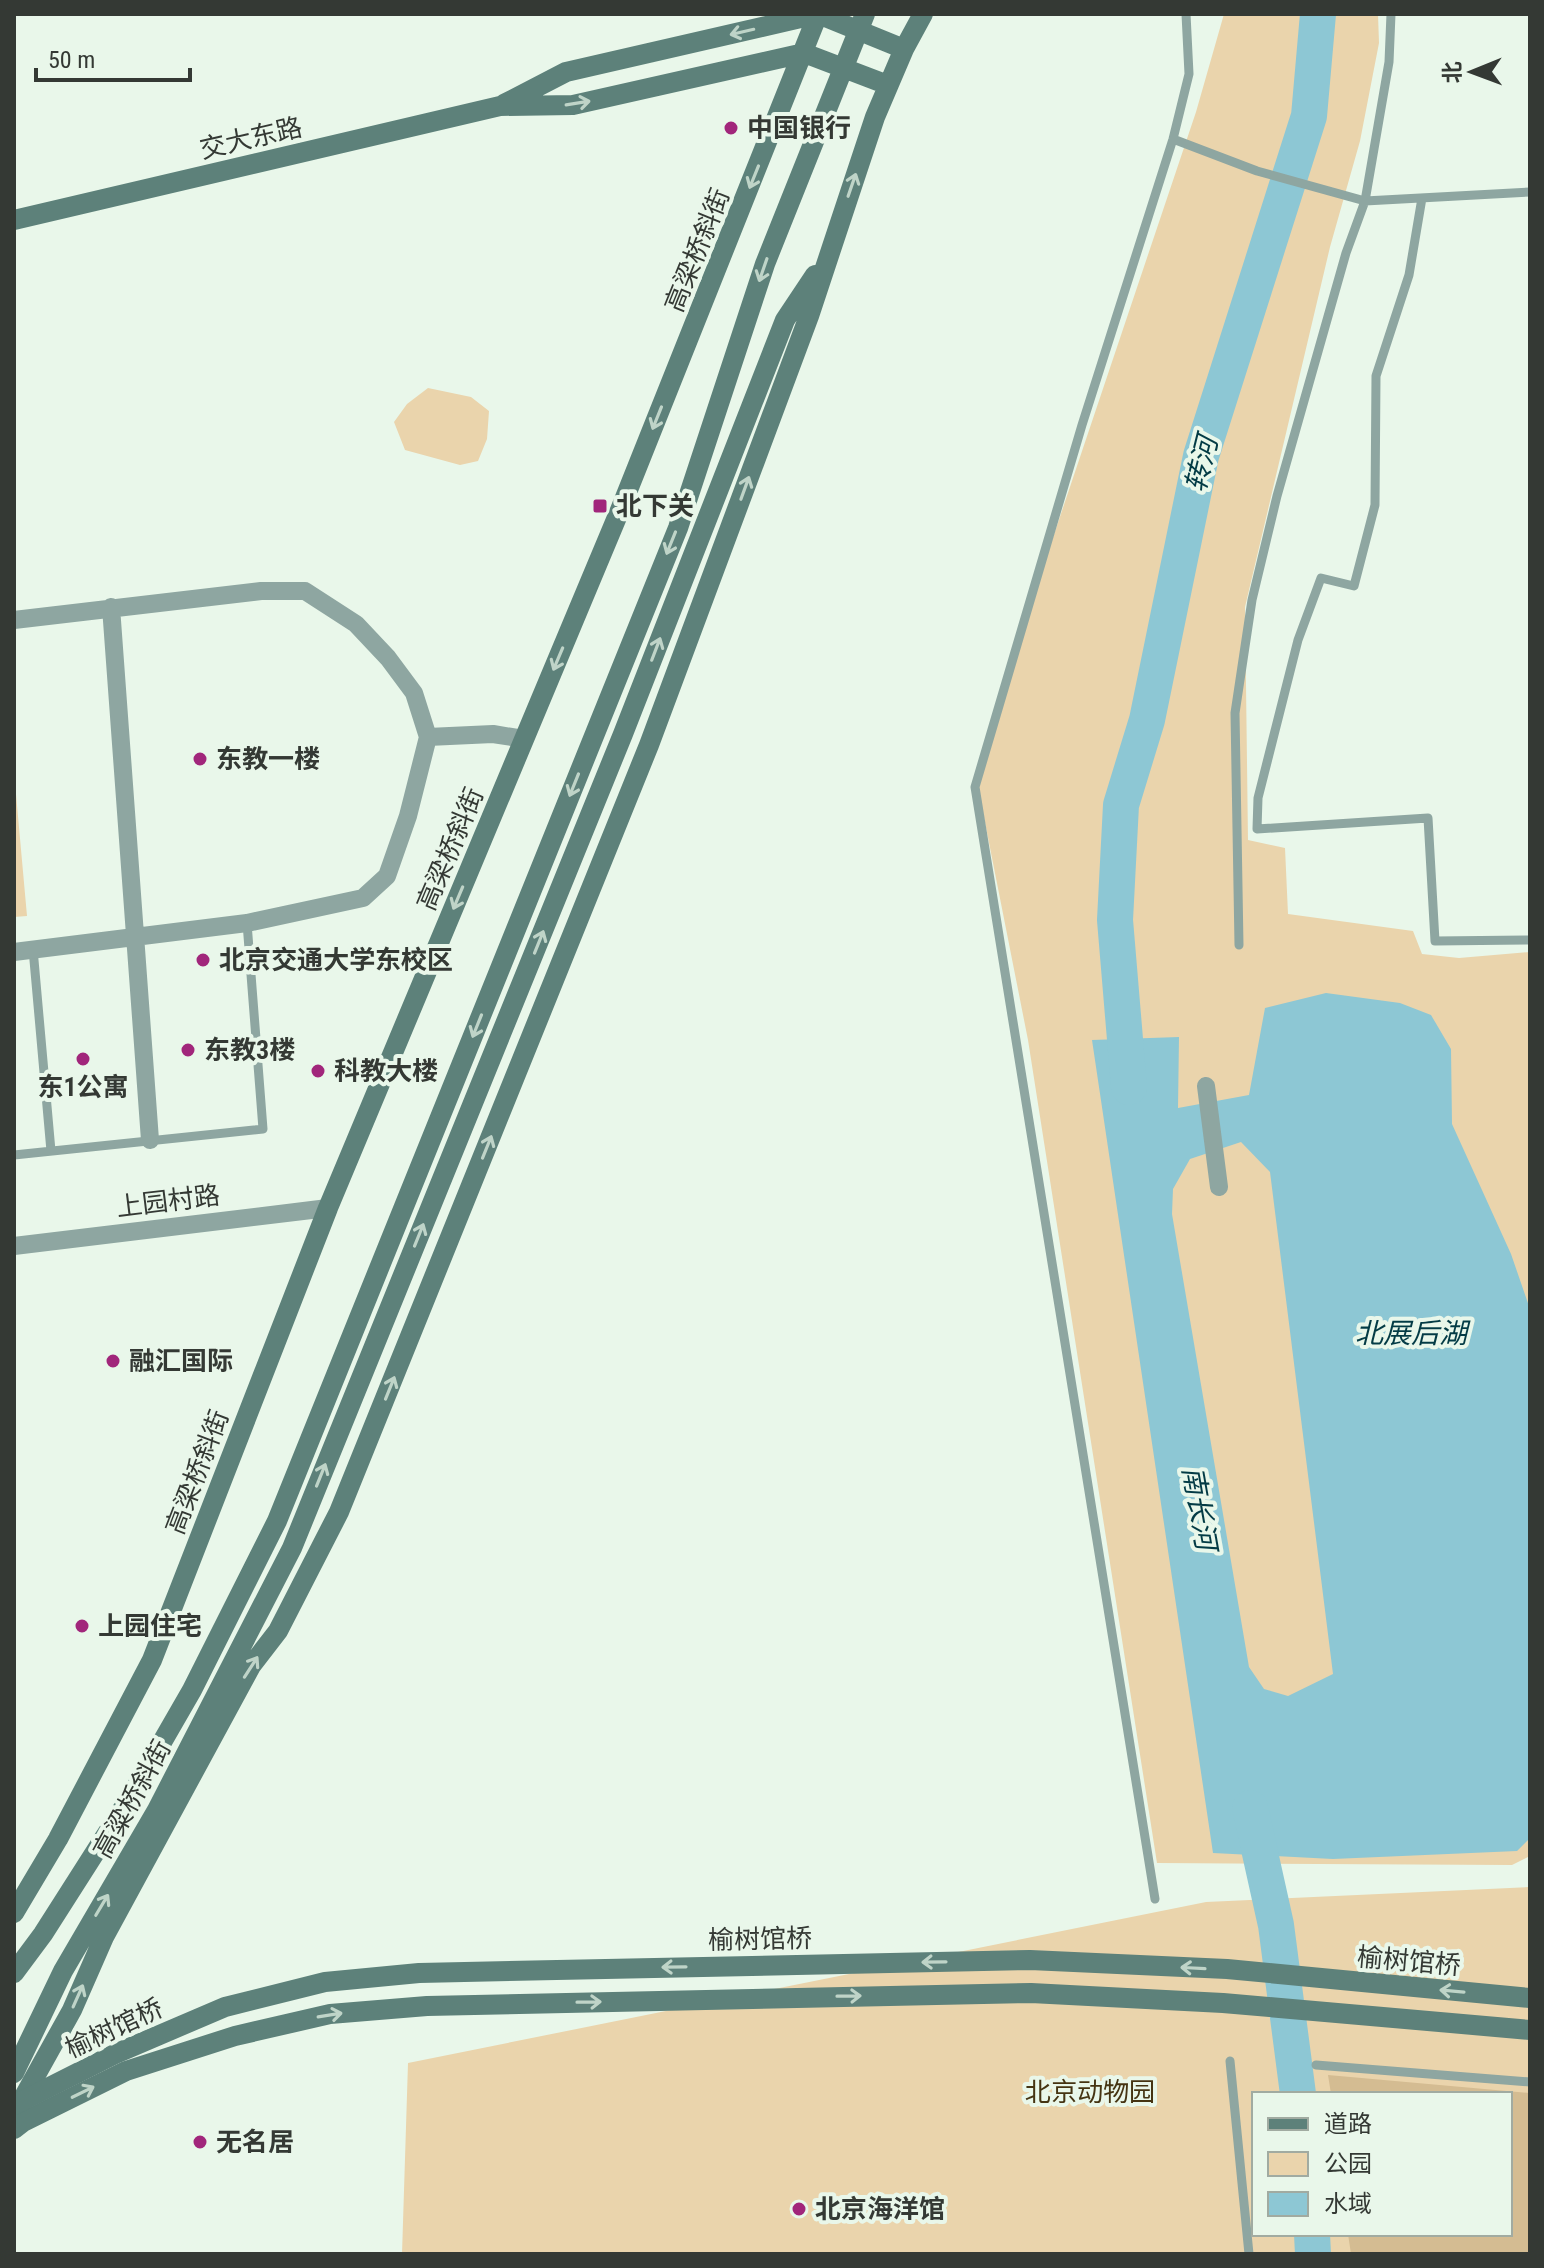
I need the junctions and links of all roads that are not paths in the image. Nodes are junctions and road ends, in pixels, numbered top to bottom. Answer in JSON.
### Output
{"nodes":[{"id":1,"x":818,"y":14,"type":"edge"},
{"id":2,"x":923,"y":14,"type":"edge"},
{"id":3,"x":1186,"y":14,"type":"edge"},
{"id":4,"x":1391,"y":14,"type":"edge"},
{"id":5,"x":862,"y":22,"type":"edge"},
{"id":6,"x":904,"y":49,"type":"junction"},
{"id":7,"x":804,"y":53,"type":"junction"},
{"id":8,"x":845,"y":68,"type":"junction"},
{"id":9,"x":888,"y":85,"type":"junction"},
{"id":10,"x":500,"y":106,"type":"junction"},
{"id":11,"x":1173,"y":139,"type":"junction"},
{"id":12,"x":1530,"y":192,"type":"edge"},
{"id":13,"x":1422,"y":198,"type":"junction"},
{"id":14,"x":1365,"y":201,"type":"junction"},
{"id":15,"x":14,"y":220,"type":"edge"},
{"id":16,"x":826,"y":258,"type":"junction"},
{"id":17,"x":111,"y":607,"type":"junction"},
{"id":18,"x":14,"y":620,"type":"edge"},
{"id":19,"x":428,"y":737,"type":"junction"},
{"id":20,"x":524,"y":739,"type":"junction"},
{"id":21,"x":247,"y":923,"type":"junction"},
{"id":22,"x":136,"y":938,"type":"junction"},
{"id":23,"x":1530,"y":940,"type":"edge"},
{"id":24,"x":1239,"y":945,"type":"dead end"},
{"id":25,"x":33,"y":949,"type":"junction"},
{"id":26,"x":14,"y":952,"type":"edge"},
{"id":27,"x":1206,"y":1086,"type":"dead end"},
{"id":28,"x":150,"y":1140,"type":"junction"},
{"id":29,"x":51,"y":1151,"type":"junction"},
{"id":30,"x":14,"y":1155,"type":"edge"},
{"id":31,"x":1219,"y":1187,"type":"dead end"},
{"id":32,"x":328,"y":1208,"type":"junction"},
{"id":33,"x":14,"y":1246,"type":"edge"},
{"id":34,"x":339,"y":1512,"type":"junction"},
{"id":35,"x":292,"y":1548,"type":"junction"},
{"id":36,"x":1155,"y":1899,"type":"dead end"},
{"id":37,"x":14,"y":1913,"type":"edge"},
{"id":38,"x":14,"y":1973,"type":"edge"},
{"id":39,"x":1530,"y":1998,"type":"edge"},
{"id":40,"x":1530,"y":2030,"type":"edge"},
{"id":41,"x":1230,"y":2061,"type":"dead end"},
{"id":42,"x":1316,"y":2065,"type":"dead end"},
{"id":43,"x":14,"y":2073,"type":"edge"},
{"id":44,"x":1530,"y":2082,"type":"edge"},
{"id":45,"x":14,"y":2105,"type":"edge"},
{"id":46,"x":14,"y":2114,"type":"edge"},
{"id":47,"x":14,"y":2129,"type":"edge"},
{"id":48,"x":1249,"y":2254,"type":"edge"}],
"edges":[{"from":1,"to":5,"type":"main road"},
{"from":1,"to":7,"type":"main road","name":"高梁桥斜街"},
{"from":1,"to":10,"type":"main road","name":"交大东路","one_way":true},
{"from":2,"to":6,"type":"main road"},
{"from":3,"to":11,"type":"lane"},
{"from":4,"to":14,"type":"lane"},
{"from":5,"to":6,"type":"main road"},
{"from":5,"to":8,"type":"main road"},
{"from":6,"to":9,"type":"main road"},
{"from":7,"to":8,"type":"main road"},
{"from":10,"to":7,"type":"main road","name":"交大东路","one_way":true},
{"from":7,"to":20,"type":"main road","name":"高梁桥斜街","one_way":true},
{"from":8,"to":9,"type":"main road"},
{"from":8,"to":38,"type":"main road","name":"高粱桥斜街","one_way":true},
{"from":16,"to":9,"type":"main road","one_way":true},
{"from":10,"to":15,"type":"main road","name":"交大东路"},
{"from":11,"to":14,"type":"lane"},
{"from":11,"to":36,"type":"lane"},
{"from":12,"to":13,"type":"lane"},
{"from":13,"to":14,"type":"lane"},
{"from":13,"to":23,"type":"lane"},
{"from":14,"to":24,"type":"lane"},
{"from":34,"to":16,"type":"main road","one_way":true},
{"from":35,"to":16,"type":"main road","one_way":true},
{"from":17,"to":18,"type":"street"},
{"from":17,"to":19,"type":"street"},
{"from":17,"to":22,"type":"street"},
{"from":19,"to":20,"type":"street"},
{"from":19,"to":21,"type":"street"},
{"from":20,"to":32,"type":"main road","name":"高梁桥斜街","one_way":true},
{"from":21,"to":22,"type":"street"},
{"from":21,"to":28,"type":"lane"},
{"from":22,"to":25,"type":"street"},
{"from":22,"to":28,"type":"street"},
{"from":25,"to":26,"type":"street"},
{"from":25,"to":29,"type":"lane"},
{"from":27,"to":31,"type":"street"},
{"from":28,"to":29,"type":"lane"},
{"from":29,"to":30,"type":"lane"},
{"from":32,"to":33,"type":"street","name":"上园村路"},
{"from":32,"to":37,"type":"main road","name":"高梁桥斜街"},
{"from":34,"to":35,"type":"main road"},
{"from":46,"to":34,"type":"main road","one_way":true},
{"from":43,"to":35,"type":"main road","name":"高粱桥斜街","one_way":true},
{"from":39,"to":45,"type":"main road","name":"榆树馆桥","one_way":true,"bridge":true},
{"from":47,"to":40,"type":"main road","name":"榆树馆桥","one_way":true},
{"from":41,"to":48,"type":"lane"},
{"from":42,"to":44,"type":"lane"}]}
